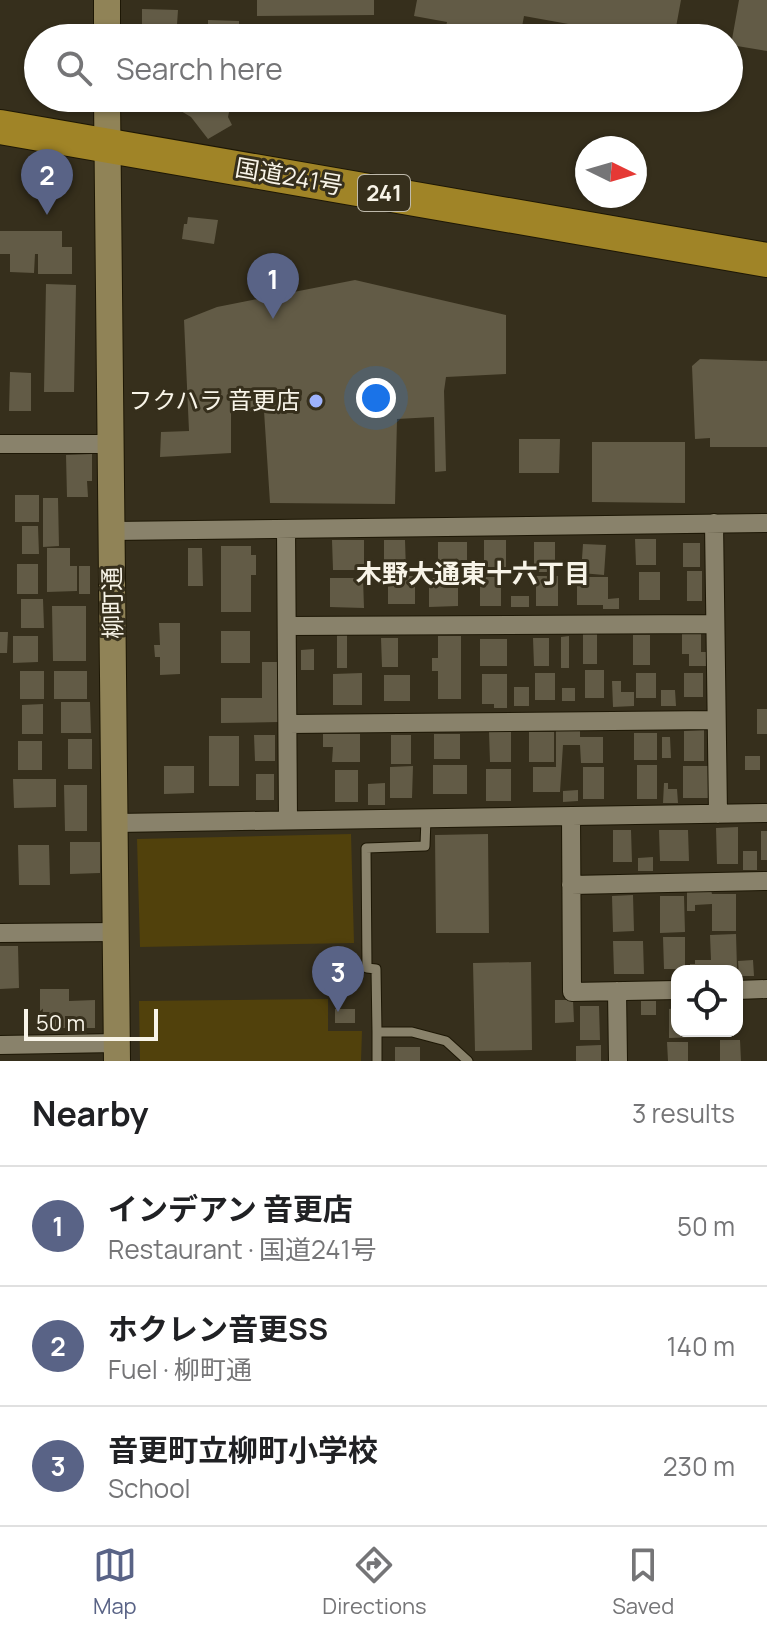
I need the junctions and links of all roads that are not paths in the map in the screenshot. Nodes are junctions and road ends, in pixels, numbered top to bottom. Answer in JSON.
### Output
{"nodes":[{"id":1,"x":107,"y":0,"type":"edge"},
{"id":2,"x":107,"y":24,"type":"edge"},
{"id":3,"x":107,"y":112,"type":"edge"},
{"id":4,"x":0,"y":127,"type":"edge"},
{"id":5,"x":108,"y":146,"type":"junction"},
{"id":6,"x":767,"y":260,"type":"edge"},
{"id":7,"x":0,"y":444,"type":"edge"},
{"id":8,"x":109,"y":444,"type":"junction"},
{"id":9,"x":714,"y":523,"type":"junction"},
{"id":10,"x":767,"y":523,"type":"edge"},
{"id":11,"x":286,"y":529,"type":"junction"},
{"id":12,"x":112,"y":531,"type":"junction"},
{"id":13,"x":715,"y":624,"type":"junction"},
{"id":14,"x":287,"y":626,"type":"junction"},
{"id":15,"x":716,"y":720,"type":"junction"},
{"id":16,"x":288,"y":724,"type":"junction"},
{"id":17,"x":767,"y":813,"type":"edge"},
{"id":18,"x":718,"y":814,"type":"junction"},
{"id":19,"x":571,"y":816,"type":"junction"},
{"id":20,"x":426,"y":818,"type":"junction"},
{"id":21,"x":288,"y":820,"type":"junction"},
{"id":22,"x":116,"y":823,"type":"junction"},
{"id":23,"x":767,"y":881,"type":"edge"},
{"id":24,"x":571,"y":885,"type":"junction"},
{"id":25,"x":116,"y":932,"type":"junction"},
{"id":26,"x":0,"y":933,"type":"edge"},
{"id":27,"x":767,"y":989,"type":"edge"},
{"id":28,"x":671,"y":990,"type":"edge"},
{"id":29,"x":743,"y":990,"type":"edge"},
{"id":30,"x":617,"y":991,"type":"junction"},
{"id":31,"x":377,"y":1032,"type":"junction"},
{"id":32,"x":0,"y":1045,"type":"edge"},
{"id":33,"x":117,"y":1052,"type":"edge"},
{"id":34,"x":377,"y":1061,"type":"edge"},
{"id":35,"x":468,"y":1061,"type":"edge"},
{"id":36,"x":618,"y":1061,"type":"edge"}],
"edges":[{"from":1,"to":2,"type":"street"},
{"from":3,"to":5,"type":"street","name":"柳町通"},
{"from":4,"to":5,"type":"highway","name":"国道241号","number":"241"},
{"from":5,"to":6,"type":"highway","name":"国道241号","number":"241"},
{"from":5,"to":8,"type":"street","name":"柳町通"},
{"from":7,"to":8,"type":"street"},
{"from":8,"to":12,"type":"street","name":"柳町通"},
{"from":9,"to":10,"type":"street"},
{"from":9,"to":11,"type":"street"},
{"from":9,"to":13,"type":"street"},
{"from":11,"to":12,"type":"street"},
{"from":11,"to":14,"type":"street"},
{"from":12,"to":22,"type":"street","name":"柳町通"},
{"from":13,"to":14,"type":"street"},
{"from":13,"to":15,"type":"street"},
{"from":14,"to":16,"type":"street"},
{"from":15,"to":16,"type":"street"},
{"from":15,"to":18,"type":"street"},
{"from":16,"to":21,"type":"street"},
{"from":17,"to":18,"type":"street"},
{"from":18,"to":19,"type":"street"},
{"from":19,"to":20,"type":"street"},
{"from":19,"to":24,"type":"street"},
{"from":20,"to":21,"type":"street"},
{"from":20,"to":31,"type":"lane"},
{"from":21,"to":22,"type":"street"},
{"from":22,"to":25,"type":"street","name":"柳町通"},
{"from":23,"to":24,"type":"street"},
{"from":24,"to":30,"type":"street"},
{"from":25,"to":26,"type":"street"},
{"from":25,"to":33,"type":"street","name":"柳町通"},
{"from":27,"to":29,"type":"street"},
{"from":28,"to":30,"type":"street"},
{"from":30,"to":36,"type":"street"},
{"from":31,"to":34,"type":"lane"},
{"from":31,"to":35,"type":"lane"},
{"from":32,"to":33,"type":"street"}]}
